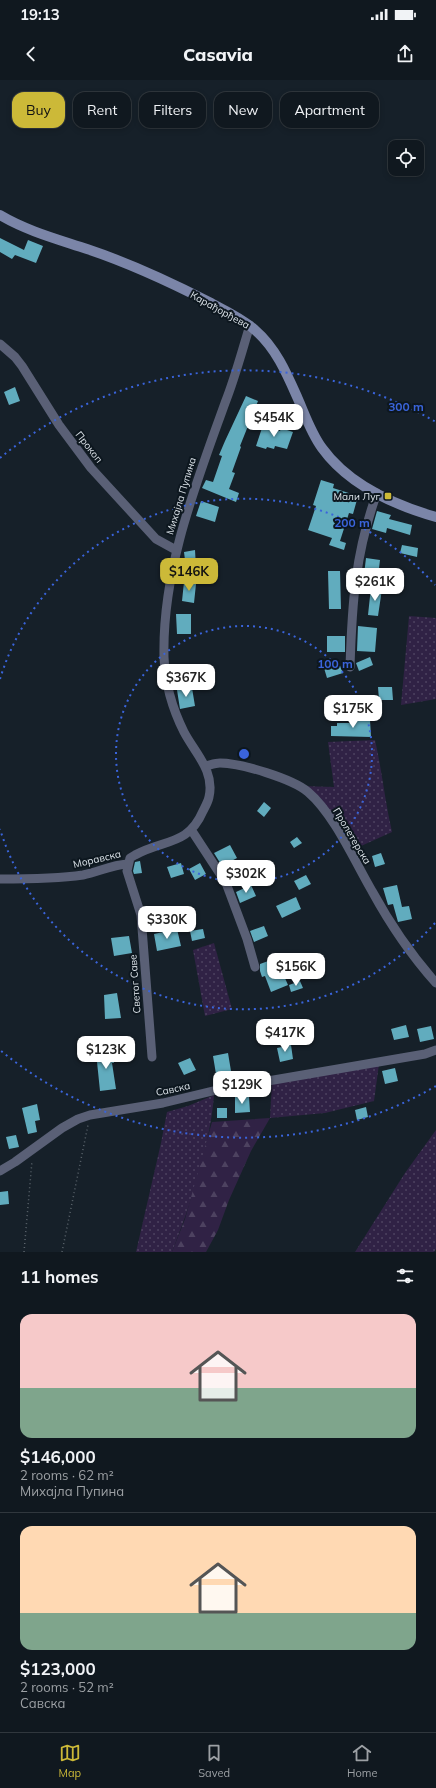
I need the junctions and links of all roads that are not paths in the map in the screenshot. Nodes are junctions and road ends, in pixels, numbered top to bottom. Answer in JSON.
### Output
{"nodes":[{"id":1,"x":0,"y":215,"type":"edge"},
{"id":2,"x":250,"y":325,"type":"junction"},
{"id":3,"x":0,"y":344,"type":"edge"},
{"id":4,"x":377,"y":493,"type":"junction"},
{"id":5,"x":436,"y":517,"type":"edge"},
{"id":6,"x":176,"y":550,"type":"junction"},
{"id":7,"x":350,"y":667,"type":"dead end"},
{"id":8,"x":205,"y":766,"type":"junction"},
{"id":9,"x":192,"y":831,"type":"junction"},
{"id":10,"x":127,"y":864,"type":"junction"},
{"id":11,"x":0,"y":879,"type":"edge"},
{"id":12,"x":255,"y":967,"type":"dead end"},
{"id":13,"x":436,"y":983,"type":"edge"},
{"id":14,"x":436,"y":1050,"type":"edge"},
{"id":15,"x":152,"y":1057,"type":"dead end"},
{"id":16,"x":0,"y":1171,"type":"edge"}],
"edges":[{"from":1,"to":2,"type":"street","name":"Карађорђева"},
{"from":2,"to":4,"type":"street","name":"Карађорђева"},
{"from":2,"to":6,"type":"street","name":"Михајла Пупина"},
{"from":3,"to":6,"type":"street","name":"Прокоп"},
{"from":4,"to":5,"type":"street","name":"Карађорђева"},
{"from":4,"to":7,"type":"street"},
{"from":6,"to":8,"type":"street","name":"Михајла Пупина"},
{"from":8,"to":9,"type":"street"},
{"from":8,"to":13,"type":"street","name":"Пролетерска"},
{"from":9,"to":10,"type":"street","name":"Моравска"},
{"from":9,"to":12,"type":"street"},
{"from":10,"to":11,"type":"street","name":"Моравска"},
{"from":10,"to":15,"type":"street","name":"Светог Саве"},
{"from":14,"to":16,"type":"street","name":"Савска"}]}
